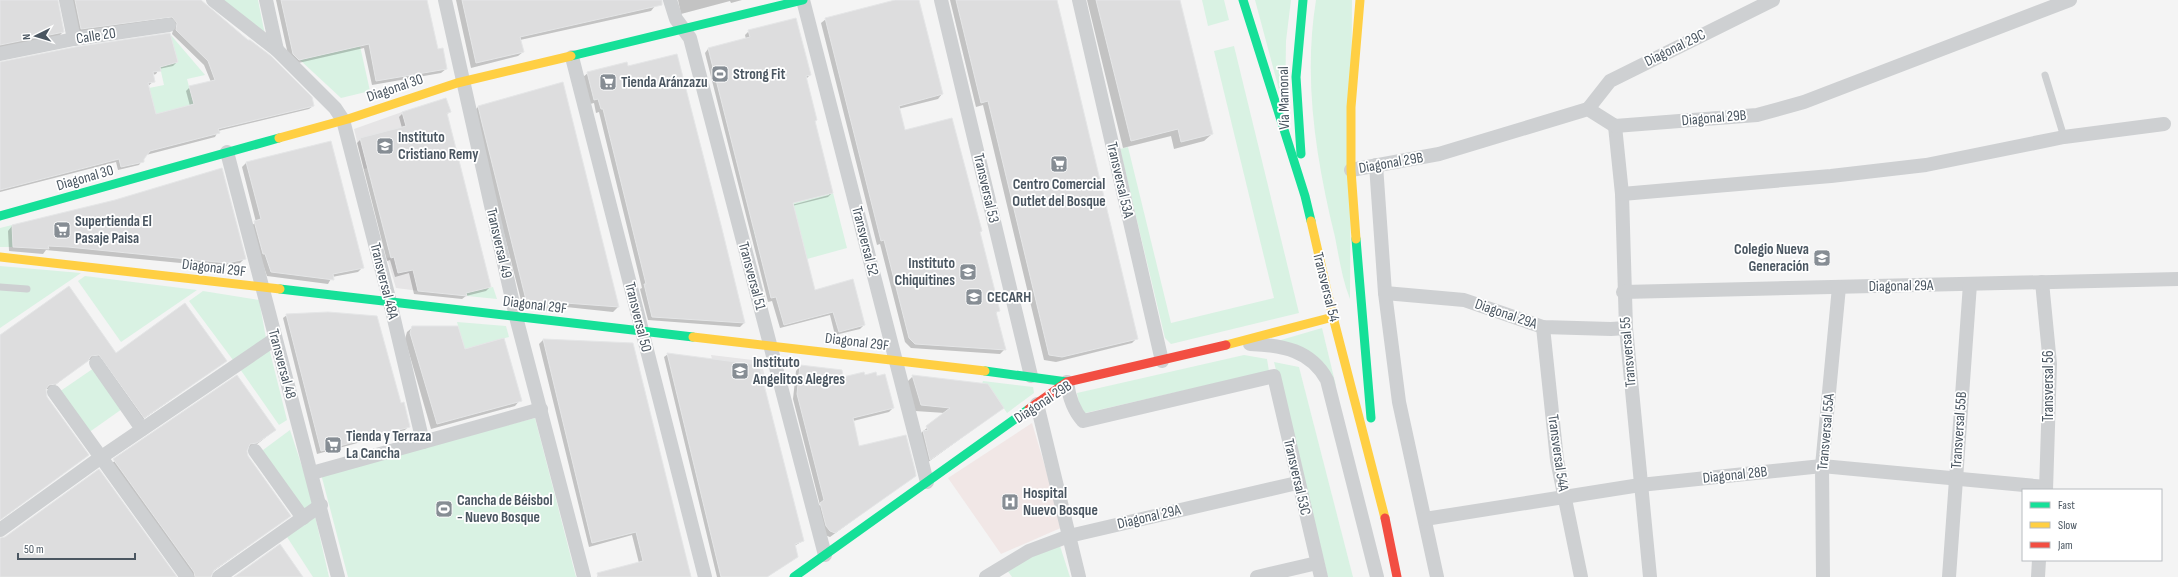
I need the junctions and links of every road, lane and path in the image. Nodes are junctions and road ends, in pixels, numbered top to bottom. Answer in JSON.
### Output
{"nodes":[{"id":1,"x":66,"y":0,"type":"edge"},
{"id":2,"x":213,"y":0,"type":"edge"},
{"id":3,"x":266,"y":0,"type":"edge"},
{"id":4,"x":445,"y":0,"type":"edge"},
{"id":5,"x":670,"y":0,"type":"edge"},
{"id":6,"x":803,"y":0,"type":"edge"},
{"id":7,"x":941,"y":0,"type":"edge"},
{"id":8,"x":1079,"y":0,"type":"edge"},
{"id":9,"x":1243,"y":0,"type":"edge"},
{"id":10,"x":1303,"y":0,"type":"edge"},
{"id":11,"x":1773,"y":0,"type":"edge"},
{"id":12,"x":2070,"y":0,"type":"edge"},
{"id":13,"x":1362,"y":1,"type":"edge"},
{"id":14,"x":776,"y":3,"type":"edge"},
{"id":15,"x":169,"y":25,"type":"dead end"},
{"id":16,"x":684,"y":30,"type":"junction"},
{"id":17,"x":74,"y":39,"type":"junction"},
{"id":18,"x":277,"y":50,"type":"junction"},
{"id":19,"x":0,"y":54,"type":"edge"},
{"id":20,"x":572,"y":57,"type":"junction"},
{"id":21,"x":2045,"y":75,"type":"dead end"},
{"id":22,"x":463,"y":82,"type":"junction"},
{"id":23,"x":1588,"y":109,"type":"junction"},
{"id":24,"x":343,"y":120,"type":"junction"},
{"id":25,"x":2164,"y":124,"type":"dead end"},
{"id":26,"x":1615,"y":126,"type":"junction"},
{"id":27,"x":2064,"y":137,"type":"junction"},
{"id":28,"x":227,"y":152,"type":"junction"},
{"id":29,"x":1376,"y":165,"type":"junction"},
{"id":30,"x":1351,"y":170,"type":"junction"},
{"id":31,"x":1622,"y":194,"type":"junction"},
{"id":32,"x":1305,"y":196,"type":"junction"},
{"id":33,"x":0,"y":216,"type":"edge"},
{"id":34,"x":0,"y":257,"type":"edge"},
{"id":35,"x":2178,"y":279,"type":"edge"},
{"id":36,"x":2042,"y":282,"type":"junction"},
{"id":37,"x":1970,"y":284,"type":"junction"},
{"id":38,"x":0,"y":287,"type":"edge"},
{"id":39,"x":1839,"y":287,"type":"junction"},
{"id":40,"x":262,"y":288,"type":"junction"},
{"id":41,"x":27,"y":289,"type":"dead end"},
{"id":42,"x":1623,"y":292,"type":"junction"},
{"id":43,"x":1386,"y":293,"type":"junction"},
{"id":44,"x":390,"y":302,"type":"junction"},
{"id":45,"x":516,"y":317,"type":"junction"},
{"id":46,"x":1334,"y":317,"type":"junction"},
{"id":47,"x":1543,"y":327,"type":"junction"},
{"id":48,"x":1626,"y":328,"type":"junction"},
{"id":49,"x":642,"y":331,"type":"junction"},
{"id":50,"x":275,"y":339,"type":"junction"},
{"id":51,"x":1232,"y":344,"type":"junction"},
{"id":52,"x":770,"y":346,"type":"junction"},
{"id":53,"x":895,"y":360,"type":"junction"},
{"id":54,"x":1162,"y":361,"type":"junction"},
{"id":55,"x":96,"y":363,"type":"dead end"},
{"id":56,"x":1031,"y":376,"type":"junction"},
{"id":57,"x":1067,"y":382,"type":"junction"},
{"id":58,"x":54,"y":392,"type":"dead end"},
{"id":59,"x":1037,"y":404,"type":"junction"},
{"id":60,"x":540,"y":409,"type":"junction"},
{"id":61,"x":142,"y":429,"type":"junction"},
{"id":62,"x":423,"y":442,"type":"junction"},
{"id":63,"x":255,"y":451,"type":"dead end"},
{"id":64,"x":100,"y":458,"type":"junction"},
{"id":65,"x":1822,"y":466,"type":"junction"},
{"id":66,"x":312,"y":473,"type":"junction"},
{"id":67,"x":1956,"y":478,"type":"junction"},
{"id":68,"x":927,"y":482,"type":"junction"},
{"id":69,"x":1297,"y":483,"type":"junction"},
{"id":70,"x":1640,"y":485,"type":"junction"},
{"id":71,"x":2046,"y":489,"type":"edge"},
{"id":72,"x":1380,"y":493,"type":"junction"},
{"id":73,"x":1564,"y":496,"type":"junction"},
{"id":74,"x":320,"y":505,"type":"junction"},
{"id":75,"x":303,"y":518,"type":"junction"},
{"id":76,"x":1425,"y":519,"type":"junction"},
{"id":77,"x":0,"y":530,"type":"edge"},
{"id":78,"x":1069,"y":536,"type":"junction"},
{"id":79,"x":825,"y":555,"type":"junction"},
{"id":80,"x":2039,"y":561,"type":"edge"},
{"id":81,"x":1317,"y":563,"type":"junction"},
{"id":82,"x":187,"y":577,"type":"edge"},
{"id":83,"x":219,"y":577,"type":"edge"},
{"id":84,"x":338,"y":577,"type":"edge"},
{"id":85,"x":584,"y":577,"type":"edge"},
{"id":86,"x":705,"y":577,"type":"edge"},
{"id":87,"x":794,"y":577,"type":"edge"},
{"id":88,"x":986,"y":577,"type":"edge"},
{"id":89,"x":1078,"y":577,"type":"edge"},
{"id":90,"x":1257,"y":577,"type":"edge"},
{"id":91,"x":1321,"y":577,"type":"edge"},
{"id":92,"x":1377,"y":577,"type":"edge"},
{"id":93,"x":1398,"y":577,"type":"edge"},
{"id":94,"x":1437,"y":577,"type":"edge"},
{"id":95,"x":1581,"y":577,"type":"edge"},
{"id":96,"x":1650,"y":577,"type":"edge"},
{"id":97,"x":1823,"y":577,"type":"edge"},
{"id":98,"x":1949,"y":577,"type":"edge"},
{"id":99,"x":2038,"y":577,"type":"edge"}],
"edges":[{"from":1,"to":17,"type":"street"},
{"from":2,"to":18,"type":"street"},
{"from":3,"to":18,"type":"street"},
{"from":4,"to":22,"type":"street","name":"Transversal 49"},
{"from":5,"to":16,"type":"street","name":"Transversal 51"},
{"from":6,"to":14,"type":"street","name":"Diagonal 30"},
{"from":6,"to":53,"type":"street","name":"Transversal 52"},
{"from":7,"to":56,"type":"street","name":"Transversal 53"},
{"from":8,"to":54,"type":"street","name":"Transversal 53A"},
{"from":9,"to":32,"type":"street","name":"Transversal 54"},
{"from":10,"to":32,"type":"street","name":"Vía Mamonal"},
{"from":11,"to":23,"type":"street","name":"Diagonal 29C"},
{"from":12,"to":26,"type":"street","name":"Diagonal 29B"},
{"from":13,"to":30,"type":"street"},
{"from":14,"to":16,"type":"street","name":"Diagonal 30"},
{"from":15,"to":17,"type":"street","name":"Calle 20"},
{"from":16,"to":20,"type":"street","name":"Diagonal 30"},
{"from":16,"to":52,"type":"street","name":"Transversal 51"},
{"from":17,"to":19,"type":"street","name":"Calle 20"},
{"from":18,"to":24,"type":"street"},
{"from":20,"to":22,"type":"street","name":"Diagonal 30"},
{"from":20,"to":49,"type":"street","name":"Transversal 50"},
{"from":21,"to":27,"type":"lane"},
{"from":22,"to":24,"type":"street","name":"Diagonal 30"},
{"from":22,"to":45,"type":"street","name":"Transversal 49"},
{"from":23,"to":26,"type":"street"},
{"from":23,"to":29,"type":"street","name":"Diagonal 29B"},
{"from":24,"to":28,"type":"street","name":"Diagonal 30"},
{"from":24,"to":44,"type":"street","name":"Transversal 48A"},
{"from":25,"to":27,"type":"street"},
{"from":26,"to":31,"type":"street","name":"Transversal 55"},
{"from":27,"to":31,"type":"street"},
{"from":28,"to":33,"type":"street","name":"Diagonal 30"},
{"from":28,"to":40,"type":"street","name":"Transversal 48"},
{"from":29,"to":30,"type":"street","name":"Diagonal 29B"},
{"from":29,"to":43,"type":"street"},
{"from":30,"to":72,"type":"street"},
{"from":31,"to":42,"type":"street","name":"Transversal 55"},
{"from":32,"to":46,"type":"street","name":"Transversal 54"},
{"from":34,"to":40,"type":"street","name":"Diagonal 29F"},
{"from":35,"to":36,"type":"street","name":"Diagonal 29A"},
{"from":36,"to":37,"type":"street","name":"Diagonal 29A"},
{"from":36,"to":71,"type":"street","name":"Transversal 56"},
{"from":37,"to":39,"type":"street","name":"Diagonal 29A"},
{"from":37,"to":67,"type":"street","name":"Transversal 55B"},
{"from":38,"to":41,"type":"lane"},
{"from":39,"to":42,"type":"street","name":"Diagonal 29A"},
{"from":39,"to":65,"type":"street","name":"Transversal 55A"},
{"from":40,"to":44,"type":"street","name":"Diagonal 29F"},
{"from":40,"to":50,"type":"street","name":"Transversal 48"},
{"from":42,"to":48,"type":"street","name":"Transversal 55"},
{"from":43,"to":47,"type":"street","name":"Diagonal 29A"},
{"from":43,"to":76,"type":"street"},
{"from":44,"to":45,"type":"street","name":"Diagonal 29F"},
{"from":44,"to":62,"type":"street","name":"Transversal 48A"},
{"from":45,"to":49,"type":"street","name":"Diagonal 29F"},
{"from":45,"to":60,"type":"street","name":"Transversal 49"},
{"from":46,"to":51,"type":"street","name":"Diagonal 29B"},
{"from":46,"to":72,"type":"street","name":"Transversal 54"},
{"from":47,"to":48,"type":"street","name":"Diagonal 29A"},
{"from":47,"to":73,"type":"street","name":"Transversal 54A"},
{"from":48,"to":70,"type":"street","name":"Transversal 55"},
{"from":49,"to":52,"type":"street","name":"Diagonal 29F"},
{"from":49,"to":86,"type":"street","name":"Transversal 50"},
{"from":50,"to":61,"type":"street"},
{"from":50,"to":66,"type":"street","name":"Transversal 48"},
{"from":51,"to":54,"type":"street","name":"Diagonal 29B"},
{"from":51,"to":92,"type":"street"},
{"from":52,"to":53,"type":"street","name":"Diagonal 29F"},
{"from":52,"to":79,"type":"street","name":"Transversal 51"},
{"from":53,"to":56,"type":"street","name":"Diagonal 29F"},
{"from":53,"to":68,"type":"street","name":"Transversal 52"},
{"from":54,"to":57,"type":"street","name":"Diagonal 29B"},
{"from":55,"to":61,"type":"street"},
{"from":56,"to":57,"type":"street","name":"Diagonal 29F"},
{"from":57,"to":59,"type":"street","name":"Diagonal 29B"},
{"from":57,"to":69,"type":"street","name":"Transversal 53C"},
{"from":58,"to":64,"type":"street"},
{"from":59,"to":68,"type":"street","name":"Diagonal 29B"},
{"from":59,"to":78,"type":"street"},
{"from":60,"to":62,"type":"street"},
{"from":60,"to":85,"type":"street","name":"Transversal 49"},
{"from":61,"to":64,"type":"street"},
{"from":62,"to":66,"type":"street"},
{"from":63,"to":75,"type":"street"},
{"from":64,"to":77,"type":"street"},
{"from":64,"to":82,"type":"street"},
{"from":65,"to":67,"type":"street","name":"Diagonal 28B"},
{"from":65,"to":70,"type":"street","name":"Diagonal 28B"},
{"from":65,"to":97,"type":"street","name":"Transversal 55A"},
{"from":66,"to":74,"type":"street","name":"Transversal 48"},
{"from":67,"to":71,"type":"street","name":"Diagonal 28B"},
{"from":67,"to":98,"type":"street","name":"Transversal 55B"},
{"from":68,"to":79,"type":"street","name":"Diagonal 29B"},
{"from":69,"to":78,"type":"street","name":"Diagonal 29A"},
{"from":69,"to":81,"type":"street","name":"Transversal 53C"},
{"from":70,"to":73,"type":"street","name":"Diagonal 28B"},
{"from":70,"to":96,"type":"street","name":"Transversal 55"},
{"from":72,"to":93,"type":"street","name":"Transversal 54"},
{"from":73,"to":76,"type":"street","name":"Diagonal 28B"},
{"from":73,"to":95,"type":"street","name":"Transversal 54A"},
{"from":74,"to":75,"type":"street"},
{"from":74,"to":84,"type":"street","name":"Transversal 48"},
{"from":75,"to":83,"type":"street"},
{"from":76,"to":94,"type":"street"},
{"from":78,"to":88,"type":"street","name":"Diagonal 29A"},
{"from":78,"to":89,"type":"street"},
{"from":79,"to":87,"type":"street","name":"Diagonal 29B"},
{"from":80,"to":99,"type":"street"},
{"from":81,"to":90,"type":"street"},
{"from":81,"to":91,"type":"street","name":"Transversal 53C"}]}
